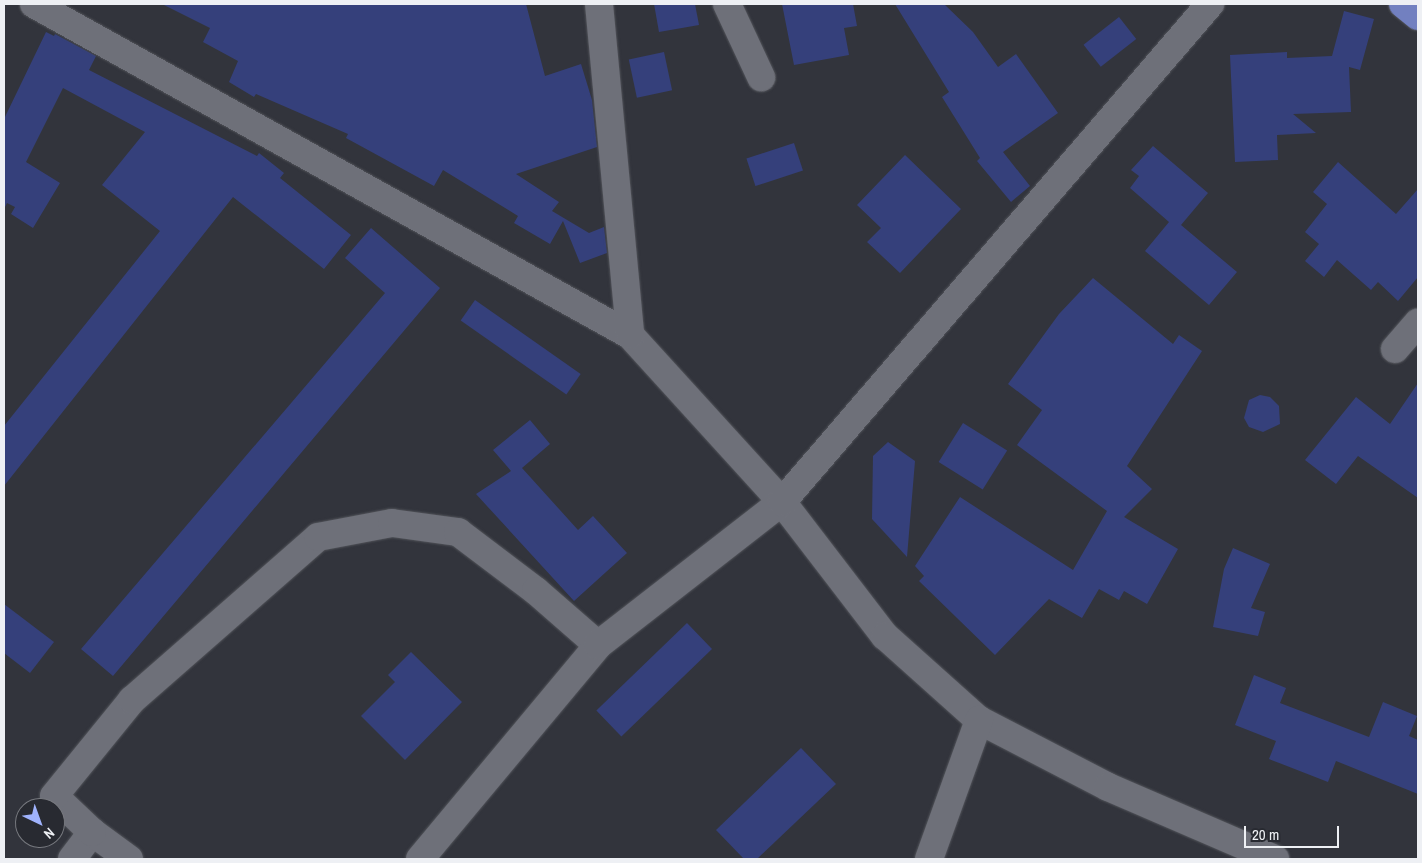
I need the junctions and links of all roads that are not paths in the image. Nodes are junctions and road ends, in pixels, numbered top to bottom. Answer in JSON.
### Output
{"nodes":[{"id":1,"x":34,"y":4,"type":"edge"},
{"id":2,"x":599,"y":4,"type":"edge"},
{"id":3,"x":727,"y":4,"type":"edge"},
{"id":4,"x":1210,"y":4,"type":"edge"},
{"id":5,"x":1403,"y":4,"type":"edge"},
{"id":6,"x":1418,"y":16,"type":"edge"},
{"id":7,"x":761,"y":77,"type":"dead end"},
{"id":8,"x":1418,"y":323,"type":"edge"},
{"id":9,"x":630,"y":335,"type":"junction"},
{"id":10,"x":1395,"y":349,"type":"dead end"},
{"id":11,"x":782,"y":502,"type":"junction"},
{"id":12,"x":598,"y":645,"type":"junction"},
{"id":13,"x":979,"y":720,"type":"junction"},
{"id":14,"x":92,"y":832,"type":"junction"},
{"id":15,"x":72,"y":859,"type":"edge"},
{"id":16,"x":129,"y":859,"type":"edge"},
{"id":17,"x":420,"y":859,"type":"edge"},
{"id":18,"x":929,"y":859,"type":"edge"},
{"id":19,"x":1275,"y":859,"type":"edge"}],
"edges":[{"from":1,"to":9,"type":"street"},
{"from":2,"to":9,"type":"street"},
{"from":3,"to":7,"type":"street"},
{"from":4,"to":11,"type":"street"},
{"from":5,"to":6,"type":"main road"},
{"from":8,"to":10,"type":"street"},
{"from":9,"to":11,"type":"street"},
{"from":11,"to":12,"type":"street"},
{"from":11,"to":13,"type":"street"},
{"from":12,"to":14,"type":"street"},
{"from":12,"to":17,"type":"street"},
{"from":13,"to":18,"type":"street"},
{"from":13,"to":19,"type":"street"},
{"from":14,"to":15,"type":"street"},
{"from":14,"to":16,"type":"street"}]}
